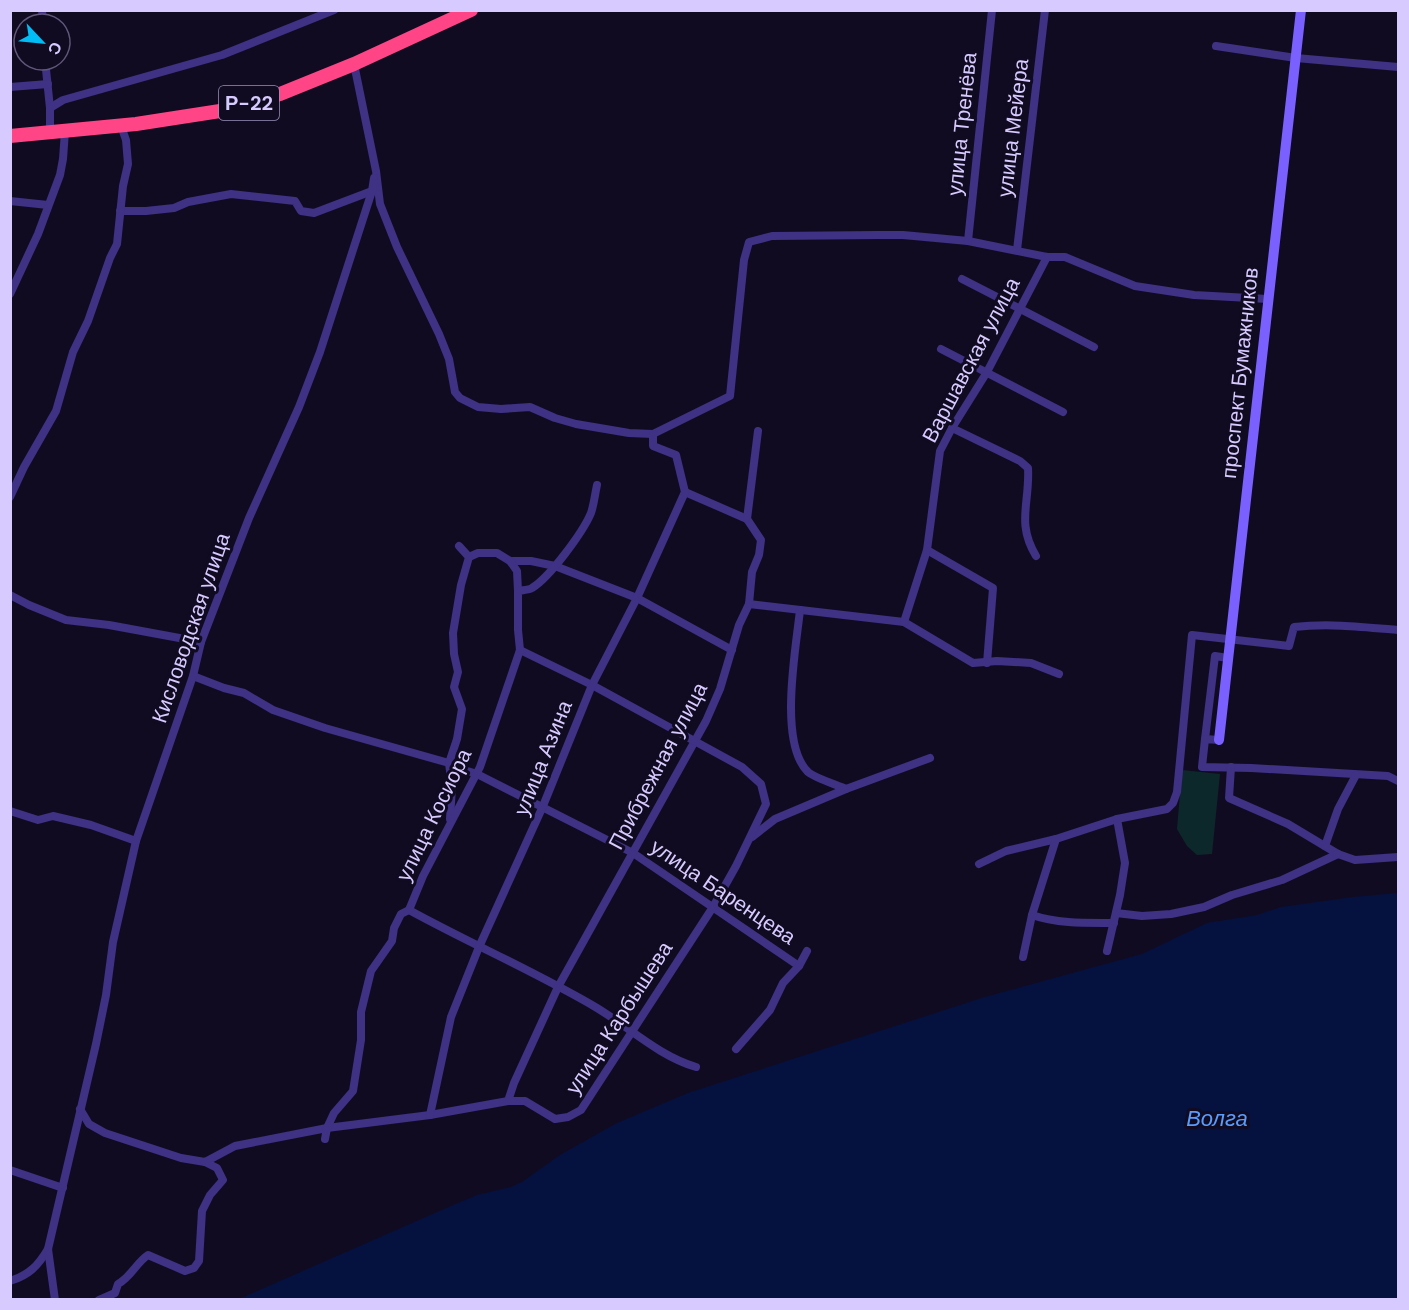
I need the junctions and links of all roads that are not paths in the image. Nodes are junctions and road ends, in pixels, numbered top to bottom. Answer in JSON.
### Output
{"nodes":[{"id":1,"x":334,"y":10,"type":"edge"},
{"id":2,"x":471,"y":10,"type":"edge"},
{"id":3,"x":992,"y":10,"type":"edge"},
{"id":4,"x":1045,"y":10,"type":"edge"},
{"id":5,"x":1300,"y":10,"type":"edge"},
{"id":6,"x":1216,"y":46,"type":"dead end"},
{"id":7,"x":1296,"y":58,"type":"junction"},
{"id":8,"x":354,"y":64,"type":"junction"},
{"id":9,"x":1398,"y":67,"type":"edge"},
{"id":10,"x":46,"y":72,"type":"edge"},
{"id":11,"x":48,"y":84,"type":"junction"},
{"id":12,"x":10,"y":87,"type":"edge"},
{"id":13,"x":50,"y":108,"type":"junction"},
{"id":14,"x":121,"y":126,"type":"junction"},
{"id":15,"x":65,"y":131,"type":"junction"},
{"id":16,"x":50,"y":133,"type":"junction"},
{"id":17,"x":10,"y":136,"type":"edge"},
{"id":18,"x":376,"y":171,"type":"junction"},
{"id":19,"x":372,"y":191,"type":"junction"},
{"id":20,"x":10,"y":201,"type":"edge"},
{"id":21,"x":48,"y":205,"type":"junction"},
{"id":22,"x":120,"y":210,"type":"junction"},
{"id":23,"x":968,"y":241,"type":"junction"},
{"id":24,"x":1017,"y":250,"type":"junction"},
{"id":25,"x":1047,"y":257,"type":"junction"},
{"id":26,"x":962,"y":279,"type":"dead end"},
{"id":27,"x":10,"y":294,"type":"edge"},
{"id":28,"x":1268,"y":299,"type":"junction"},
{"id":29,"x":1019,"y":308,"type":"junction"},
{"id":30,"x":1094,"y":347,"type":"dead end"},
{"id":31,"x":941,"y":348,"type":"dead end"},
{"id":32,"x":987,"y":372,"type":"junction"},
{"id":33,"x":1064,"y":412,"type":"dead end"},
{"id":34,"x":952,"y":428,"type":"junction"},
{"id":35,"x":758,"y":431,"type":"dead end"},
{"id":36,"x":653,"y":434,"type":"junction"},
{"id":37,"x":597,"y":485,"type":"dead end"},
{"id":38,"x":685,"y":492,"type":"junction"},
{"id":39,"x":10,"y":497,"type":"edge"},
{"id":40,"x":747,"y":519,"type":"junction"},
{"id":41,"x":459,"y":546,"type":"dead end"},
{"id":42,"x":927,"y":550,"type":"junction"},
{"id":43,"x":1036,"y":556,"type":"dead end"},
{"id":44,"x":469,"y":557,"type":"junction"},
{"id":45,"x":510,"y":561,"type":"junction"},
{"id":46,"x":555,"y":566,"type":"junction"},
{"id":47,"x":519,"y":591,"type":"junction"},
{"id":48,"x":10,"y":594,"type":"edge"},
{"id":49,"x":637,"y":598,"type":"junction"},
{"id":50,"x":749,"y":603,"type":"junction"},
{"id":51,"x":800,"y":610,"type":"junction"},
{"id":52,"x":904,"y":622,"type":"junction"},
{"id":53,"x":1398,"y":630,"type":"edge"},
{"id":54,"x":1231,"y":639,"type":"junction"},
{"id":55,"x":201,"y":642,"type":"junction"},
{"id":56,"x":520,"y":650,"type":"junction"},
{"id":57,"x":732,"y":650,"type":"junction"},
{"id":58,"x":1228,"y":658,"type":"junction"},
{"id":59,"x":987,"y":663,"type":"junction"},
{"id":60,"x":1059,"y":674,"type":"dead end"},
{"id":61,"x":193,"y":676,"type":"junction"},
{"id":62,"x":592,"y":685,"type":"junction"},
{"id":63,"x":1205,"y":739,"type":"junction"},
{"id":64,"x":1219,"y":740,"type":"joint"},
{"id":65,"x":693,"y":741,"type":"junction"},
{"id":66,"x":930,"y":758,"type":"dead end"},
{"id":67,"x":449,"y":763,"type":"junction"},
{"id":68,"x":1231,"y":767,"type":"junction"},
{"id":69,"x":477,"y":774,"type":"junction"},
{"id":70,"x":1356,"y":775,"type":"junction"},
{"id":71,"x":1398,"y":781,"type":"edge"},
{"id":72,"x":846,"y":789,"type":"junction"},
{"id":73,"x":543,"y":806,"type":"junction"},
{"id":74,"x":10,"y":811,"type":"edge"},
{"id":75,"x":1117,"y":819,"type":"junction"},
{"id":76,"x":448,"y":828,"type":"junction"},
{"id":77,"x":1056,"y":839,"type":"junction"},
{"id":78,"x":136,"y":841,"type":"junction"},
{"id":79,"x":747,"y":841,"type":"junction"},
{"id":80,"x":1325,"y":846,"type":"junction"},
{"id":81,"x":633,"y":853,"type":"junction"},
{"id":82,"x":1338,"y":854,"type":"junction"},
{"id":83,"x":1398,"y":857,"type":"edge"},
{"id":84,"x":979,"y":864,"type":"dead end"},
{"id":85,"x":712,"y":907,"type":"junction"},
{"id":86,"x":409,"y":910,"type":"junction"},
{"id":87,"x":1116,"y":913,"type":"junction"},
{"id":88,"x":1032,"y":915,"type":"junction"},
{"id":89,"x":1114,"y":923,"type":"junction"},
{"id":90,"x":479,"y":947,"type":"junction"},
{"id":91,"x":807,"y":951,"type":"dead end"},
{"id":92,"x":1107,"y":951,"type":"dead end"},
{"id":93,"x":1023,"y":957,"type":"dead end"},
{"id":94,"x":799,"y":966,"type":"junction"},
{"id":95,"x":558,"y":987,"type":"junction"},
{"id":96,"x":632,"y":1031,"type":"junction"},
{"id":97,"x":736,"y":1049,"type":"dead end"},
{"id":98,"x":696,"y":1067,"type":"dead end"},
{"id":99,"x":508,"y":1101,"type":"junction"},
{"id":100,"x":80,"y":1109,"type":"junction"},
{"id":101,"x":430,"y":1115,"type":"junction"},
{"id":102,"x":327,"y":1128,"type":"junction"},
{"id":103,"x":325,"y":1139,"type":"dead end"},
{"id":104,"x":205,"y":1162,"type":"junction"},
{"id":105,"x":10,"y":1170,"type":"edge"},
{"id":106,"x":63,"y":1188,"type":"junction"},
{"id":107,"x":48,"y":1249,"type":"junction"},
{"id":108,"x":10,"y":1281,"type":"edge"},
{"id":109,"x":55,"y":1299,"type":"edge"},
{"id":110,"x":99,"y":1299,"type":"edge"}],
"edges":[{"from":1,"to":13,"type":"street"},
{"from":2,"to":8,"type":"highway","number":"Р-22"},
{"from":3,"to":23,"type":"street","name":"улица Тренёва"},
{"from":4,"to":24,"type":"street","name":"улица Мейера"},
{"from":5,"to":7,"type":"street","name":"проспект Бумажников"},
{"from":6,"to":7,"type":"street"},
{"from":7,"to":9,"type":"street"},
{"from":7,"to":28,"type":"street","name":"проспект Бумажников"},
{"from":8,"to":14,"type":"highway","number":"Р-22"},
{"from":8,"to":18,"type":"street"},
{"from":10,"to":11,"type":"street"},
{"from":11,"to":12,"type":"street"},
{"from":11,"to":13,"type":"street"},
{"from":13,"to":16,"type":"street"},
{"from":14,"to":15,"type":"highway","number":"Р-22"},
{"from":14,"to":22,"type":"street"},
{"from":15,"to":16,"type":"highway","number":"Р-22"},
{"from":15,"to":21,"type":"street"},
{"from":16,"to":17,"type":"highway","number":"Р-22"},
{"from":18,"to":19,"type":"street","name":"Кисловодская улица"},
{"from":18,"to":36,"type":"street"},
{"from":19,"to":22,"type":"street"},
{"from":19,"to":55,"type":"street","name":"Кисловодская улица"},
{"from":20,"to":21,"type":"street"},
{"from":21,"to":27,"type":"street"},
{"from":22,"to":39,"type":"street"},
{"from":23,"to":24,"type":"street"},
{"from":23,"to":36,"type":"street"},
{"from":24,"to":25,"type":"street"},
{"from":25,"to":28,"type":"street"},
{"from":25,"to":29,"type":"street","name":"Варшавская улица"},
{"from":26,"to":29,"type":"street"},
{"from":28,"to":54,"type":"street","name":"проспект Бумажников"},
{"from":29,"to":30,"type":"street"},
{"from":29,"to":32,"type":"street","name":"Варшавская улица"},
{"from":31,"to":32,"type":"street"},
{"from":32,"to":33,"type":"street"},
{"from":32,"to":34,"type":"street","name":"Варшавская улица"},
{"from":34,"to":42,"type":"street","name":"Варшавская улица"},
{"from":34,"to":43,"type":"street"},
{"from":35,"to":40,"type":"street"},
{"from":36,"to":38,"type":"street"},
{"from":37,"to":46,"type":"street"},
{"from":38,"to":40,"type":"street"},
{"from":38,"to":49,"type":"street","name":"улица Азина"},
{"from":40,"to":50,"type":"street","name":"Прибрежная улица"},
{"from":41,"to":44,"type":"street"},
{"from":42,"to":52,"type":"street","name":"Варшавская улица"},
{"from":42,"to":59,"type":"street"},
{"from":44,"to":45,"type":"street"},
{"from":44,"to":67,"type":"street"},
{"from":45,"to":46,"type":"street"},
{"from":45,"to":47,"type":"street","name":"улица Косиора"},
{"from":46,"to":47,"type":"street"},
{"from":46,"to":49,"type":"street"},
{"from":47,"to":56,"type":"street","name":"улица Косиора"},
{"from":48,"to":55,"type":"street"},
{"from":49,"to":57,"type":"street"},
{"from":49,"to":62,"type":"street","name":"улица Азина"},
{"from":50,"to":51,"type":"street"},
{"from":50,"to":57,"type":"street","name":"Прибрежная улица"},
{"from":51,"to":52,"type":"street"},
{"from":51,"to":72,"type":"street"},
{"from":52,"to":59,"type":"street"},
{"from":53,"to":54,"type":"street"},
{"from":54,"to":58,"type":"street","name":"проспект Бумажников"},
{"from":54,"to":75,"type":"street"},
{"from":55,"to":61,"type":"street","name":"Кисловодская улица"},
{"from":56,"to":62,"type":"street","name":"улица Карбышева"},
{"from":56,"to":69,"type":"street","name":"улица Косиора"},
{"from":57,"to":65,"type":"street","name":"Прибрежная улица"},
{"from":58,"to":63,"type":"street"},
{"from":58,"to":64,"type":"street","name":"проспект Бумажников"},
{"from":59,"to":60,"type":"street"},
{"from":61,"to":67,"type":"street","name":"улица Баренцева"},
{"from":61,"to":78,"type":"street","name":"Кисловодская улица"},
{"from":62,"to":65,"type":"street","name":"улица Карбышева"},
{"from":62,"to":73,"type":"street","name":"улица Азина"},
{"from":63,"to":64,"type":"street"},
{"from":63,"to":68,"type":"street"},
{"from":65,"to":79,"type":"street","name":"улица Карбышева"},
{"from":65,"to":81,"type":"street","name":"Прибрежная улица"},
{"from":66,"to":72,"type":"street"},
{"from":67,"to":69,"type":"street","name":"улица Баренцева"},
{"from":67,"to":76,"type":"street"},
{"from":68,"to":70,"type":"street"},
{"from":68,"to":80,"type":"street"},
{"from":69,"to":73,"type":"street","name":"улица Баренцева"},
{"from":69,"to":76,"type":"street","name":"улица Косиора"},
{"from":70,"to":71,"type":"street"},
{"from":70,"to":80,"type":"street"},
{"from":72,"to":79,"type":"street"},
{"from":73,"to":81,"type":"street","name":"улица Баренцева"},
{"from":73,"to":90,"type":"street","name":"улица Азина"},
{"from":74,"to":78,"type":"street"},
{"from":75,"to":77,"type":"street"},
{"from":75,"to":87,"type":"street"},
{"from":76,"to":86,"type":"street","name":"улица Косиора"},
{"from":77,"to":84,"type":"street"},
{"from":77,"to":88,"type":"street"},
{"from":78,"to":100,"type":"street","name":"Кисловодская улица"},
{"from":79,"to":85,"type":"street","name":"улица Карбышева"},
{"from":80,"to":82,"type":"street"},
{"from":81,"to":85,"type":"street","name":"улица Баренцева"},
{"from":81,"to":95,"type":"street","name":"Прибрежная улица"},
{"from":82,"to":83,"type":"street"},
{"from":82,"to":87,"type":"street"},
{"from":85,"to":94,"type":"street","name":"улица Баренцева"},
{"from":85,"to":96,"type":"street","name":"улица Карбышева"},
{"from":86,"to":90,"type":"street"},
{"from":86,"to":102,"type":"street","name":"улица Косиора"},
{"from":87,"to":89,"type":"street"},
{"from":88,"to":89,"type":"street"},
{"from":88,"to":93,"type":"street"},
{"from":89,"to":92,"type":"street"},
{"from":90,"to":95,"type":"street"},
{"from":90,"to":101,"type":"street","name":"улица Азина"},
{"from":91,"to":94,"type":"street"},
{"from":94,"to":97,"type":"street"},
{"from":95,"to":96,"type":"street"},
{"from":95,"to":99,"type":"street","name":"Прибрежная улица"},
{"from":96,"to":98,"type":"street"},
{"from":96,"to":99,"type":"street","name":"улица Карбышева"},
{"from":99,"to":101,"type":"street","name":"улица Карбышева"},
{"from":100,"to":104,"type":"street"},
{"from":100,"to":106,"type":"street","name":"Кисловодская улица"},
{"from":101,"to":102,"type":"street","name":"улица Карбышева"},
{"from":102,"to":103,"type":"street","name":"улица Косиора"},
{"from":102,"to":104,"type":"street","name":"улица Карбышева"},
{"from":104,"to":110,"type":"street"},
{"from":105,"to":106,"type":"street"},
{"from":106,"to":107,"type":"street","name":"Кисловодская улица"},
{"from":107,"to":108,"type":"street"},
{"from":107,"to":109,"type":"street"}]}
